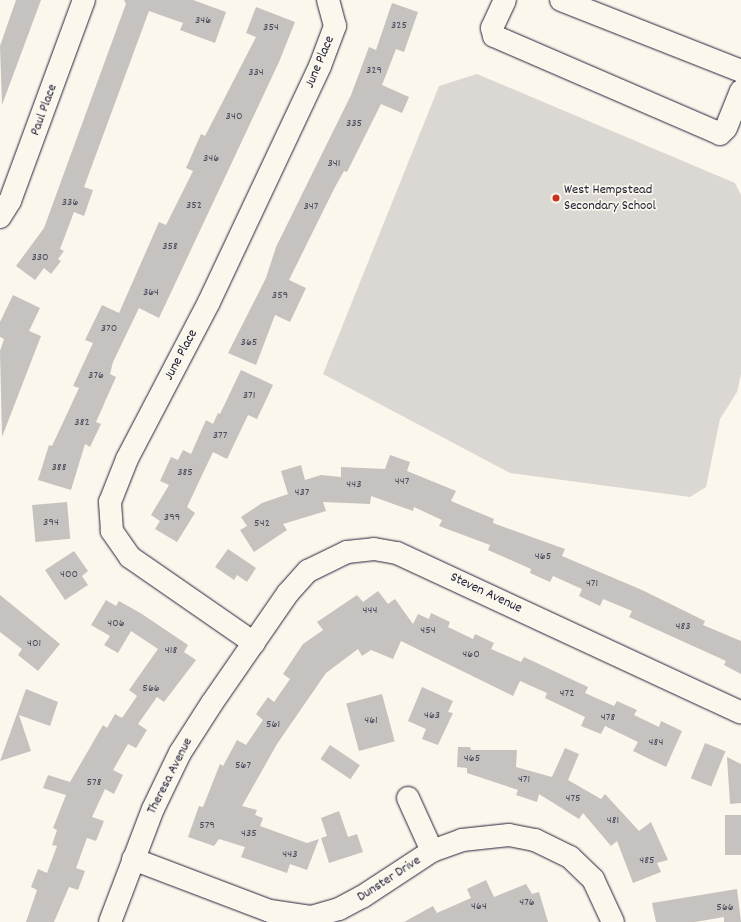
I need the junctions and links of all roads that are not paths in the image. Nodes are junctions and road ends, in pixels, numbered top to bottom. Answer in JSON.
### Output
{"nodes":[{"id":1,"x":84,"y":0,"type":"edge"},
{"id":2,"x":504,"y":0,"type":"edge"},
{"id":3,"x":561,"y":0,"type":"edge"},
{"id":4,"x":331,"y":6,"type":"edge"},
{"id":5,"x":741,"y":72,"type":"edge"},
{"id":6,"x":741,"y":91,"type":"edge"},
{"id":7,"x":0,"y":217,"type":"edge"},
{"id":8,"x":254,"y":643,"type":"junction"},
{"id":9,"x":741,"y":713,"type":"edge"},
{"id":10,"x":408,"y":798,"type":"dead end"},
{"id":11,"x":432,"y":851,"type":"junction"},
{"id":12,"x":133,"y":859,"type":"junction"},
{"id":13,"x":110,"y":922,"type":"edge"},
{"id":14,"x":613,"y":922,"type":"edge"}],
"edges":[{"from":1,"to":7,"type":"street","name":"Paul Place"},
{"from":2,"to":6,"type":"street"},
{"from":3,"to":5,"type":"street"},
{"from":4,"to":8,"type":"street","name":"June Place"},
{"from":8,"to":9,"type":"street","name":"Steven Avenue"},
{"from":8,"to":12,"type":"street","name":"Theresa Avenue"},
{"from":10,"to":11,"type":"street"},
{"from":11,"to":12,"type":"street","name":"Dunster Drive"},
{"from":11,"to":14,"type":"street","name":"Dunster Drive"},
{"from":12,"to":13,"type":"street","name":"Theresa Avenue"}]}
